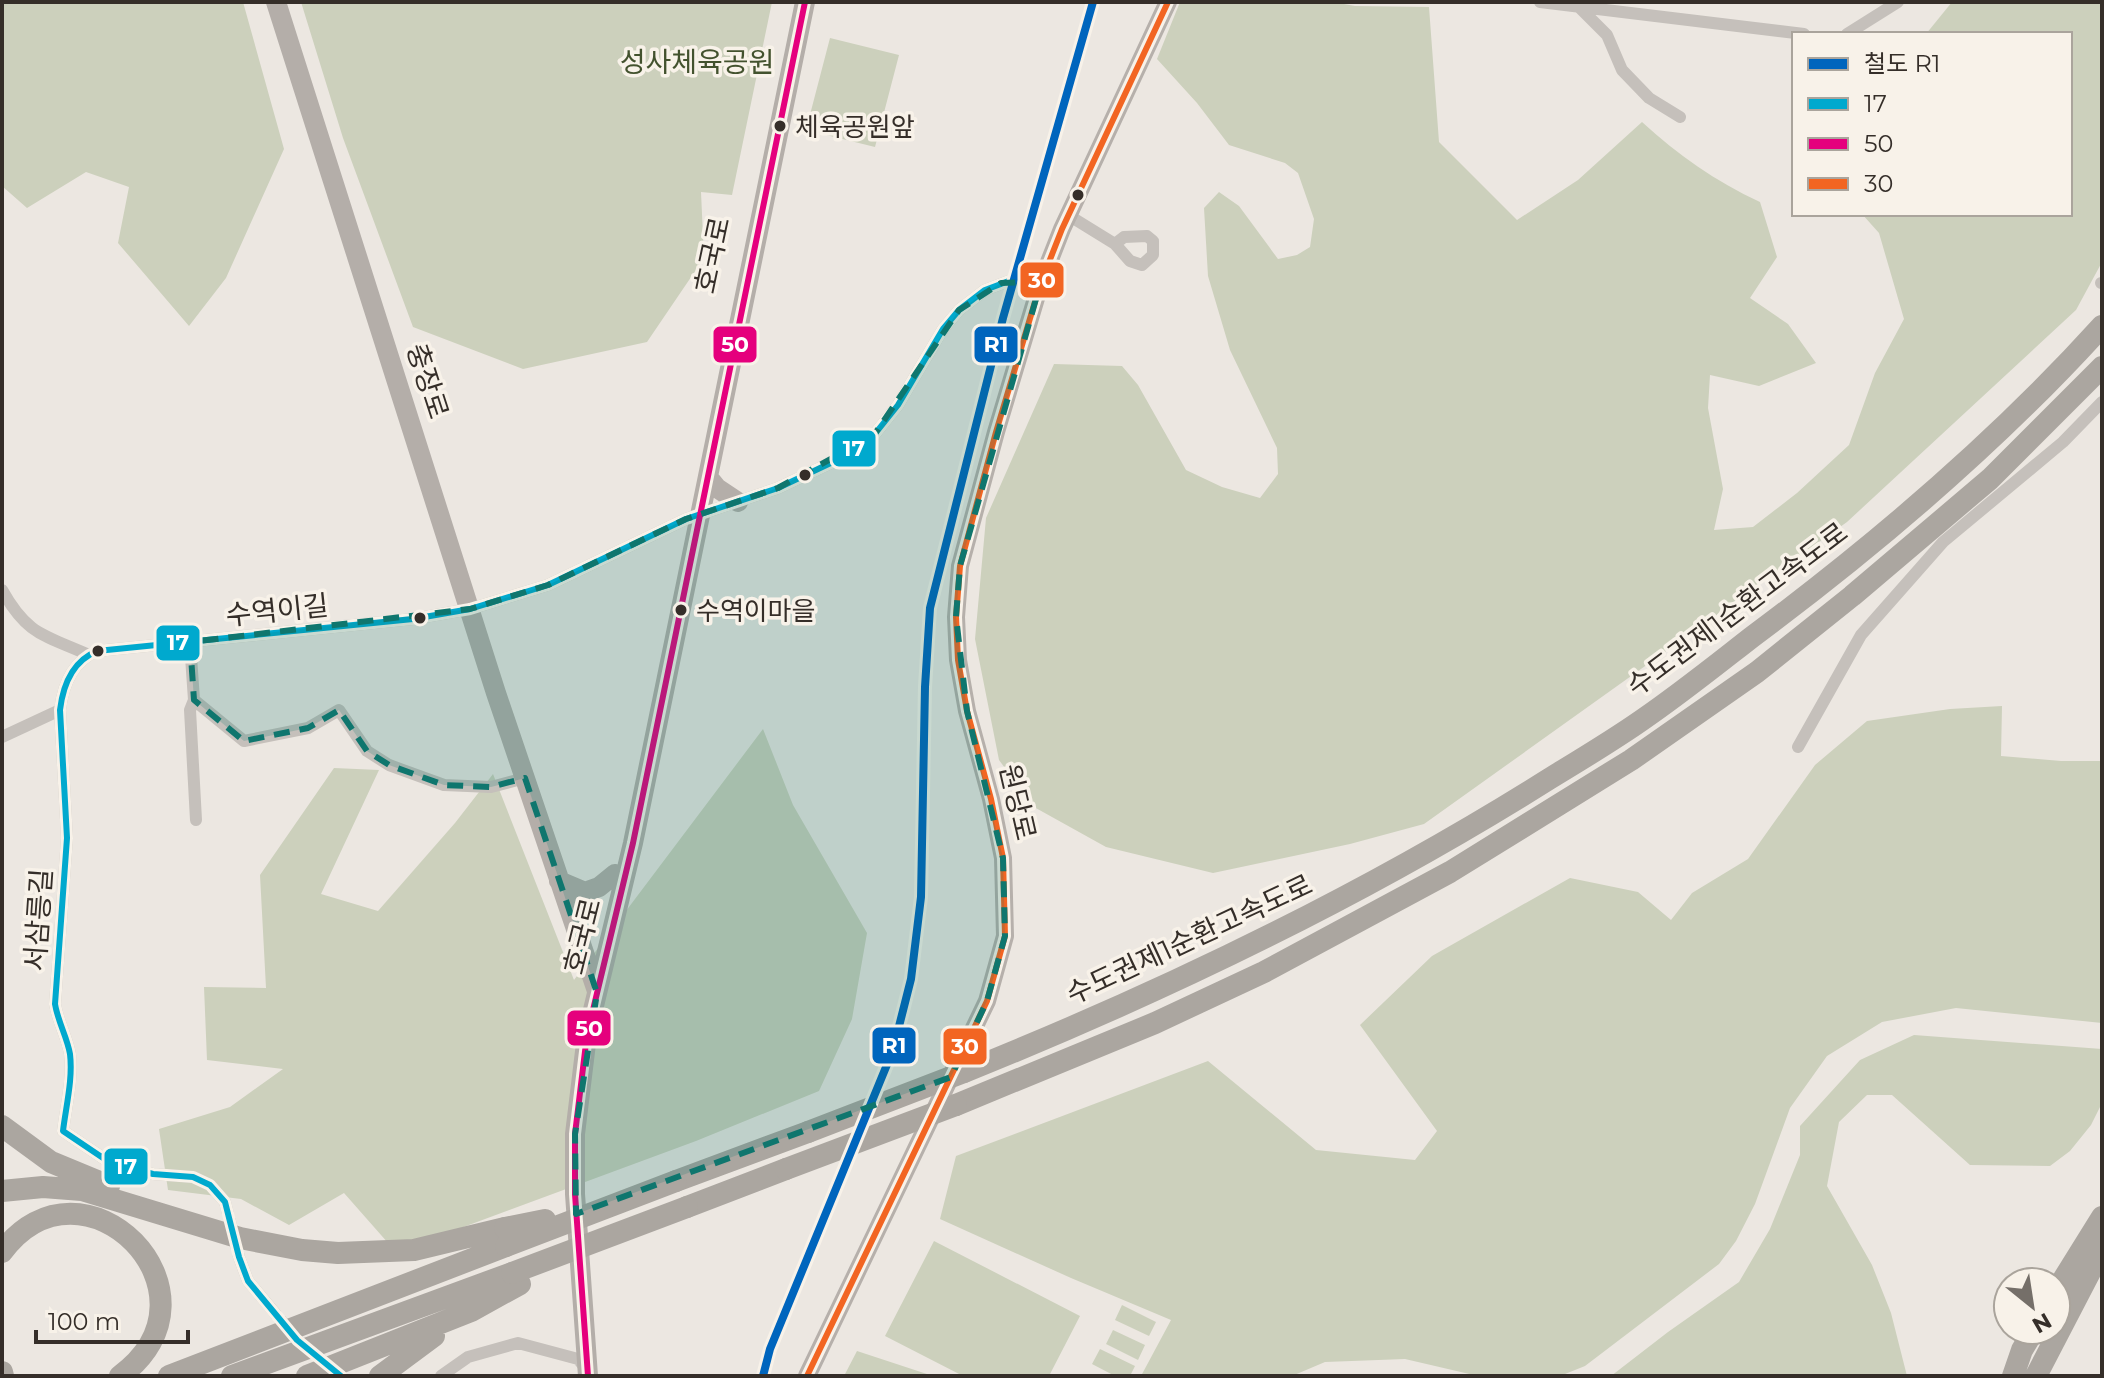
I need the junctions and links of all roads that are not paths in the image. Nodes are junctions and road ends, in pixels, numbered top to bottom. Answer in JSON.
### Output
{"nodes":[{"id":1,"x":276,"y":2,"type":"edge"},
{"id":2,"x":791,"y":2,"type":"edge"},
{"id":3,"x":805,"y":2,"type":"edge"},
{"id":4,"x":1168,"y":2,"type":"edge"},
{"id":5,"x":1540,"y":2,"type":"edge"},
{"id":6,"x":1898,"y":2,"type":"edge"},
{"id":7,"x":1579,"y":7,"type":"junction"},
{"id":8,"x":1882,"y":8,"type":"edge"},
{"id":9,"x":1850,"y":32,"type":"edge"},
{"id":10,"x":1792,"y":33,"type":"edge"},
{"id":11,"x":1680,"y":117,"type":"dead end"},
{"id":12,"x":1068,"y":215,"type":"junction"},
{"id":13,"x":1115,"y":244,"type":"dead end"},
{"id":14,"x":1040,"y":285,"type":"junction"},
{"id":15,"x":2102,"y":326,"type":"edge"},
{"id":16,"x":2102,"y":367,"type":"edge"},
{"id":17,"x":2102,"y":402,"type":"edge"},
{"id":18,"x":708,"y":477,"type":"junction"},
{"id":19,"x":738,"y":502,"type":"junction"},
{"id":20,"x":694,"y":516,"type":"junction"},
{"id":21,"x":2,"y":590,"type":"edge"},
{"id":22,"x":470,"y":609,"type":"junction"},
{"id":23,"x":190,"y":642,"type":"junction"},
{"id":24,"x":89,"y":655,"type":"junction"},
{"id":25,"x":194,"y":700,"type":"junction"},
{"id":26,"x":60,"y":710,"type":"junction"},
{"id":27,"x":2,"y":737,"type":"edge"},
{"id":28,"x":1798,"y":747,"type":"dead end"},
{"id":29,"x":525,"y":778,"type":"junction"},
{"id":30,"x":196,"y":820,"type":"dead end"},
{"id":31,"x":615,"y":874,"type":"junction"},
{"id":32,"x":559,"y":881,"type":"junction"},
{"id":33,"x":594,"y":984,"type":"junction"},
{"id":34,"x":2,"y":1126,"type":"edge"},
{"id":35,"x":2,"y":1191,"type":"edge"},
{"id":36,"x":225,"y":1202,"type":"tunnel mouth"},
{"id":37,"x":2102,"y":1217,"type":"edge"},
{"id":38,"x":506,"y":1237,"type":"junction"},
{"id":39,"x":239,"y":1247,"type":"junction"},
{"id":40,"x":2102,"y":1249,"type":"edge"},
{"id":41,"x":2,"y":1252,"type":"edge"},
{"id":42,"x":2070,"y":1266,"type":"edge"},
{"id":43,"x":516,"y":1278,"type":"junction"},
{"id":44,"x":269,"y":1306,"type":"tunnel mouth"},
{"id":45,"x":471,"y":1311,"type":"junction"},
{"id":46,"x":2024,"y":1346,"type":"edge"},
{"id":47,"x":2022,"y":1350,"type":"junction"},
{"id":48,"x":583,"y":1370,"type":"edge"},
{"id":49,"x":120,"y":1376,"type":"edge"},
{"id":50,"x":169,"y":1376,"type":"edge"},
{"id":51,"x":232,"y":1376,"type":"edge"},
{"id":52,"x":307,"y":1376,"type":"edge"},
{"id":53,"x":380,"y":1376,"type":"edge"},
{"id":54,"x":441,"y":1376,"type":"edge"},
{"id":55,"x":807,"y":1376,"type":"edge"},
{"id":56,"x":2007,"y":1376,"type":"edge"},
{"id":57,"x":2013,"y":1376,"type":"edge"},
{"id":58,"x":2036,"y":1376,"type":"edge"}],
"edges":[{"from":1,"to":22,"type":"main road","name":"충장로"},
{"from":2,"to":20,"type":"main road","name":"호국로"},
{"from":3,"to":18,"type":"main road","name":"호국로"},
{"from":4,"to":12,"type":"main road","name":"원당로"},
{"from":5,"to":7,"type":"street"},
{"from":6,"to":8,"type":"street"},
{"from":7,"to":10,"type":"street"},
{"from":7,"to":11,"type":"street"},
{"from":8,"to":9,"type":"street"},
{"from":12,"to":13,"type":"street"},
{"from":12,"to":14,"type":"main road","name":"원당로"},
{"from":14,"to":19,"type":"street"},
{"from":14,"to":55,"type":"main road","name":"원당로"},
{"from":15,"to":38,"type":"highway","name":"수도권제1순환고속도로","bridge":true},
{"from":16,"to":43,"type":"highway","name":"수도권제1순환고속도로","bridge":true},
{"from":17,"to":28,"type":"street"},
{"from":18,"to":19,"type":"main road"},
{"from":18,"to":20,"type":"main road","name":"호국로"},
{"from":19,"to":20,"type":"street"},
{"from":20,"to":22,"type":"street"},
{"from":20,"to":31,"type":"main road","name":"호국로"},
{"from":20,"to":33,"type":"main road","name":"호국로"},
{"from":21,"to":24,"type":"street"},
{"from":22,"to":23,"type":"street","name":"수역이길"},
{"from":22,"to":29,"type":"main road","name":"충장로"},
{"from":23,"to":24,"type":"street","name":"수역이길"},
{"from":23,"to":25,"type":"street"},
{"from":24,"to":26,"type":"street"},
{"from":25,"to":29,"type":"street"},
{"from":25,"to":30,"type":"street"},
{"from":26,"to":27,"type":"street"},
{"from":26,"to":36,"type":"street","name":"서삼릉길"},
{"from":29,"to":32,"type":"main road","name":"충장로"},
{"from":31,"to":32,"type":"main road"},
{"from":31,"to":33,"type":"main road","name":"호국로"},
{"from":32,"to":33,"type":"main road","name":"충장로"},
{"from":33,"to":48,"type":"main road","name":"호국로"},
{"from":34,"to":39,"type":"highway"},
{"from":35,"to":39,"type":"highway"},
{"from":37,"to":42,"type":"highway"},
{"from":38,"to":39,"type":"highway"},
{"from":38,"to":50,"type":"highway","name":"수도권제1순환고속도로"},
{"from":39,"to":44,"type":"street"},
{"from":40,"to":58,"type":"highway"},
{"from":41,"to":49,"type":"highway"},
{"from":43,"to":45,"type":"highway"},
{"from":43,"to":51,"type":"highway","name":"수도권제1순환고속도로"},
{"from":45,"to":52,"type":"highway"},
{"from":45,"to":53,"type":"highway"},
{"from":46,"to":47,"type":"highway"},
{"from":47,"to":56,"type":"highway"},
{"from":47,"to":57,"type":"highway"},
{"from":48,"to":54,"type":"street"}]}
